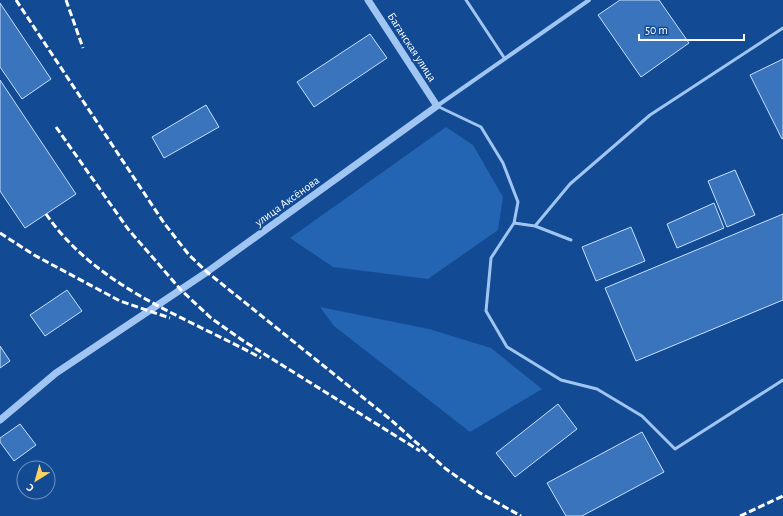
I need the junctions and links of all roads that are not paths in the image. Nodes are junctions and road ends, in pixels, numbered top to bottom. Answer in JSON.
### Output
{"nodes":[{"id":1,"x":368,"y":0,"type":"edge"},
{"id":2,"x":466,"y":0,"type":"edge"},
{"id":3,"x":589,"y":0,"type":"edge"},
{"id":4,"x":783,"y":28,"type":"edge"},
{"id":5,"x":505,"y":58,"type":"junction"},
{"id":6,"x":437,"y":106,"type":"junction"},
{"id":7,"x":514,"y":223,"type":"junction"},
{"id":8,"x":535,"y":226,"type":"junction"},
{"id":9,"x":571,"y":240,"type":"dead end"},
{"id":10,"x":783,"y":380,"type":"edge"},
{"id":11,"x":0,"y":420,"type":"edge"}],
"edges":[{"from":1,"to":6,"type":"street","name":"Баганская улица"},
{"from":2,"to":5,"type":"lane"},
{"from":3,"to":5,"type":"street","name":"улица Аксёнова"},
{"from":4,"to":8,"type":"lane"},
{"from":5,"to":6,"type":"street","name":"улица Аксёнова"},
{"from":6,"to":7,"type":"lane"},
{"from":6,"to":11,"type":"street","name":"улица Аксёнова"},
{"from":7,"to":8,"type":"lane"},
{"from":7,"to":10,"type":"lane"},
{"from":8,"to":9,"type":"lane"}]}
